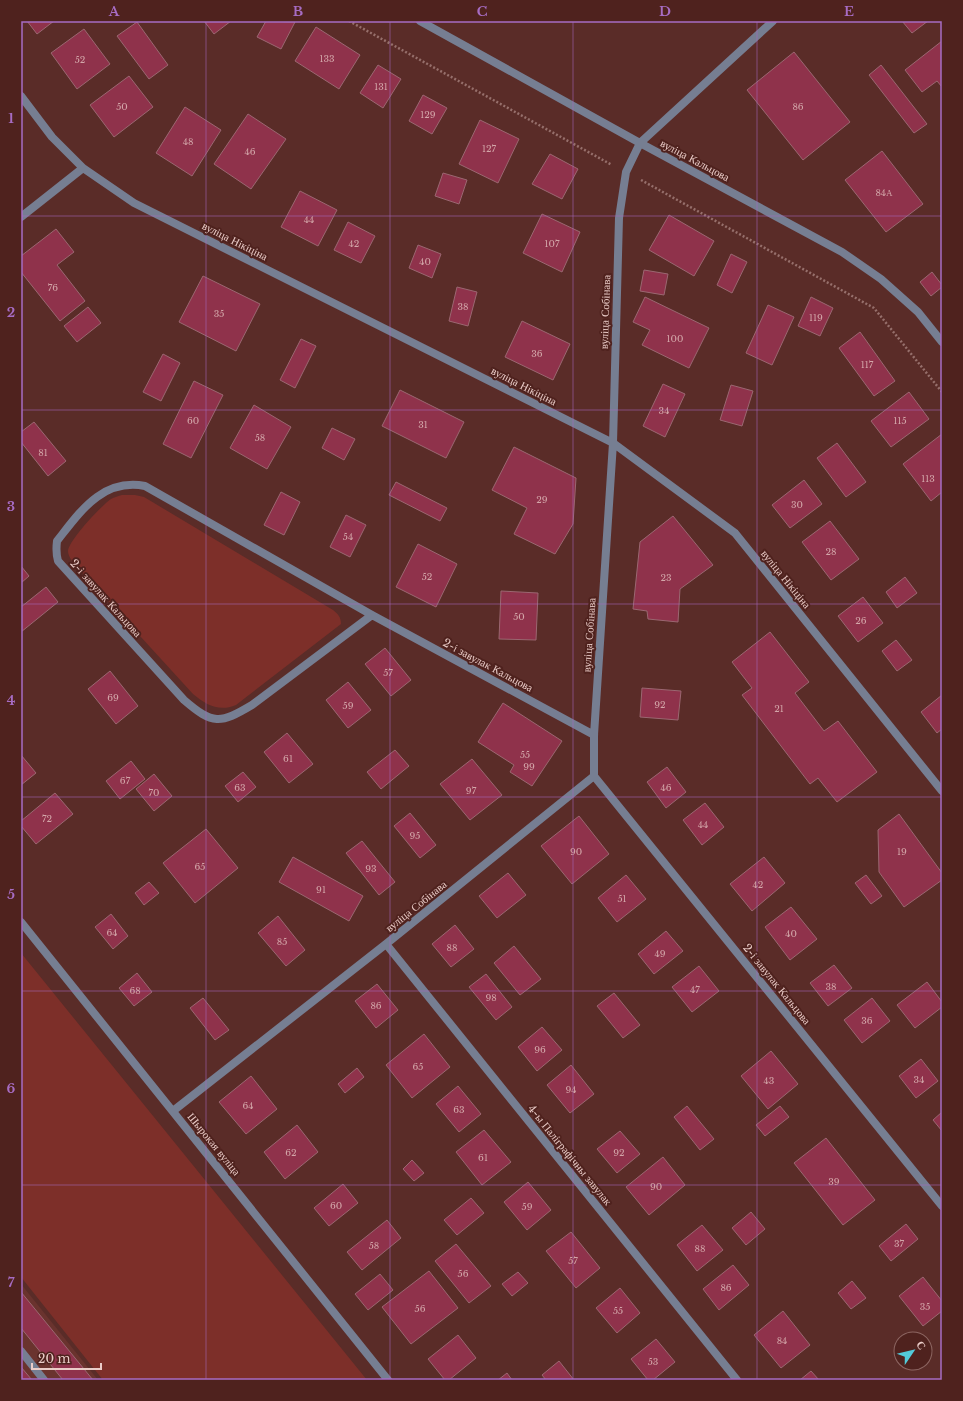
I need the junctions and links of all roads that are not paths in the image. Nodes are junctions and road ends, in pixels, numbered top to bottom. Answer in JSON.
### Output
{"nodes":[{"id":1,"x":420,"y":21,"type":"edge"},
{"id":2,"x":773,"y":21,"type":"edge"},
{"id":3,"x":21,"y":96,"type":"edge"},
{"id":4,"x":640,"y":143,"type":"junction"},
{"id":5,"x":83,"y":168,"type":"junction"},
{"id":6,"x":21,"y":217,"type":"edge"},
{"id":7,"x":942,"y":342,"type":"edge"},
{"id":8,"x":613,"y":442,"type":"junction"},
{"id":9,"x":372,"y":615,"type":"junction"},
{"id":10,"x":594,"y":735,"type":"junction"},
{"id":11,"x":594,"y":776,"type":"junction"},
{"id":12,"x":942,"y":791,"type":"edge"},
{"id":13,"x":21,"y":922,"type":"edge"},
{"id":14,"x":386,"y":944,"type":"junction"},
{"id":15,"x":173,"y":1111,"type":"junction"},
{"id":16,"x":942,"y":1206,"type":"edge"},
{"id":17,"x":21,"y":1351,"type":"edge"},
{"id":18,"x":44,"y":1380,"type":"edge"},
{"id":19,"x":388,"y":1380,"type":"edge"},
{"id":20,"x":737,"y":1380,"type":"edge"}],
"edges":[{"from":1,"to":4,"type":"street","name":"вуліца Кальцова"},
{"from":2,"to":4,"type":"street","name":"вуліца Собінава"},
{"from":3,"to":5,"type":"street","name":"вуліца Нікіціна"},
{"from":4,"to":7,"type":"street","name":"вуліца Кальцова"},
{"from":4,"to":8,"type":"street","name":"вуліца Собінава"},
{"from":5,"to":6,"type":"street"},
{"from":5,"to":8,"type":"street","name":"вуліца Нікіціна"},
{"from":8,"to":10,"type":"street","name":"вуліца Собінава"},
{"from":8,"to":12,"type":"street","name":"вуліца Нікіціна"},
{"from":9,"to":9,"type":"street","name":"2-і завулак Кальцова"},
{"from":9,"to":10,"type":"street","name":"2-і завулак Кальцова"},
{"from":10,"to":11,"type":"street","name":"вуліца Собінава"},
{"from":11,"to":14,"type":"street","name":"вуліца Собінава"},
{"from":11,"to":16,"type":"street","name":"2-і завулак Кальцова"},
{"from":13,"to":15,"type":"street","name":"Шырокая вуліца"},
{"from":14,"to":15,"type":"street","name":"вуліца Собінава"},
{"from":14,"to":20,"type":"street","name":"4-ы Паліграфічны завулак"},
{"from":15,"to":19,"type":"street","name":"Шырокая вуліца"},
{"from":17,"to":18,"type":"street"}]}
